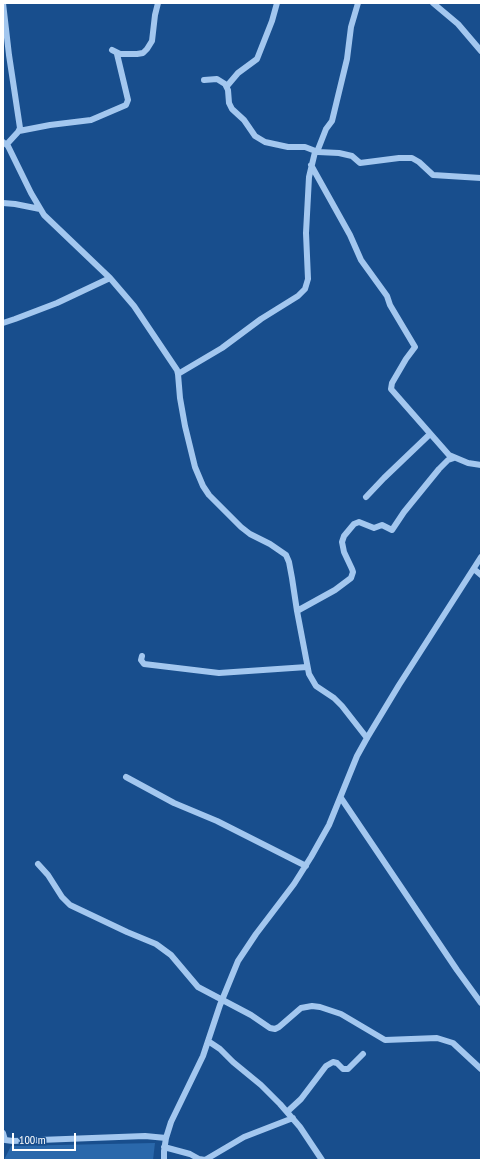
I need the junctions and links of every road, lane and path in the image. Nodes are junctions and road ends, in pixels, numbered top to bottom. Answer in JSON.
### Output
{"nodes":[{"id":1,"x":3,"y":3,"type":"edge"},
{"id":2,"x":158,"y":3,"type":"edge"},
{"id":3,"x":277,"y":3,"type":"edge"},
{"id":4,"x":358,"y":3,"type":"edge"},
{"id":5,"x":433,"y":3,"type":"edge"},
{"id":6,"x":481,"y":51,"type":"edge"},
{"id":7,"x":204,"y":80,"type":"dead end"},
{"id":8,"x":227,"y":86,"type":"junction"},
{"id":9,"x":19,"y":131,"type":"junction"},
{"id":10,"x":5,"y":143,"type":"edge"},
{"id":11,"x":316,"y":152,"type":"junction"},
{"id":12,"x":311,"y":164,"type":"junction"},
{"id":13,"x":481,"y":178,"type":"edge"},
{"id":14,"x":3,"y":203,"type":"edge"},
{"id":15,"x":40,"y":209,"type":"junction"},
{"id":16,"x":110,"y":278,"type":"junction"},
{"id":17,"x":3,"y":323,"type":"edge"},
{"id":18,"x":178,"y":374,"type":"junction"},
{"id":19,"x":430,"y":434,"type":"junction"},
{"id":20,"x":454,"y":458,"type":"junction"},
{"id":21,"x":481,"y":465,"type":"edge"},
{"id":22,"x":366,"y":497,"type":"dead end"},
{"id":23,"x":481,"y":557,"type":"edge"},
{"id":24,"x":474,"y":569,"type":"junction"},
{"id":25,"x":481,"y":575,"type":"edge"},
{"id":26,"x":297,"y":611,"type":"junction"},
{"id":27,"x":142,"y":656,"type":"dead end"},
{"id":28,"x":307,"y":667,"type":"junction"},
{"id":29,"x":367,"y":738,"type":"junction"},
{"id":30,"x":126,"y":777,"type":"dead end"},
{"id":31,"x":341,"y":798,"type":"junction"},
{"id":32,"x":38,"y":864,"type":"dead end"},
{"id":33,"x":306,"y":866,"type":"junction"},
{"id":34,"x":222,"y":1000,"type":"junction"},
{"id":35,"x":481,"y":1003,"type":"edge"},
{"id":36,"x":208,"y":1041,"type":"junction"},
{"id":37,"x":363,"y":1054,"type":"dead end"},
{"id":38,"x":481,"y":1069,"type":"edge"},
{"id":39,"x":288,"y":1111,"type":"junction"},
{"id":40,"x":293,"y":1118,"type":"junction"},
{"id":41,"x":3,"y":1133,"type":"edge"},
{"id":42,"x":166,"y":1138,"type":"junction"},
{"id":43,"x":164,"y":1147,"type":"junction"},
{"id":44,"x":164,"y":1160,"type":"edge"},
{"id":45,"x":322,"y":1160,"type":"edge"}],
"edges":[{"from":1,"to":9,"type":"street"},
{"from":2,"to":9,"type":"street"},
{"from":3,"to":8,"type":"street"},
{"from":4,"to":11,"type":"street"},
{"from":5,"to":6,"type":"street"},
{"from":7,"to":8,"type":"street"},
{"from":8,"to":11,"type":"street"},
{"from":9,"to":10,"type":"street"},
{"from":10,"to":15,"type":"street"},
{"from":11,"to":12,"type":"street"},
{"from":11,"to":13,"type":"street"},
{"from":12,"to":18,"type":"street"},
{"from":12,"to":19,"type":"street"},
{"from":14,"to":15,"type":"street"},
{"from":15,"to":16,"type":"street"},
{"from":16,"to":17,"type":"street"},
{"from":16,"to":18,"type":"street"},
{"from":18,"to":26,"type":"street"},
{"from":19,"to":20,"type":"street"},
{"from":19,"to":22,"type":"street"},
{"from":20,"to":21,"type":"street"},
{"from":20,"to":26,"type":"street"},
{"from":23,"to":24,"type":"street"},
{"from":24,"to":25,"type":"street"},
{"from":24,"to":29,"type":"street"},
{"from":26,"to":28,"type":"street"},
{"from":27,"to":28,"type":"street"},
{"from":28,"to":29,"type":"street"},
{"from":29,"to":31,"type":"street"},
{"from":30,"to":33,"type":"street"},
{"from":31,"to":33,"type":"street"},
{"from":31,"to":35,"type":"street"},
{"from":32,"to":34,"type":"street"},
{"from":33,"to":34,"type":"street"},
{"from":34,"to":36,"type":"street"},
{"from":34,"to":38,"type":"street"},
{"from":36,"to":39,"type":"street"},
{"from":36,"to":42,"type":"street"},
{"from":37,"to":39,"type":"street"},
{"from":39,"to":40,"type":"street"},
{"from":40,"to":43,"type":"street"},
{"from":40,"to":45,"type":"street"},
{"from":41,"to":42,"type":"street"},
{"from":42,"to":43,"type":"street"},
{"from":43,"to":44,"type":"street"}]}
